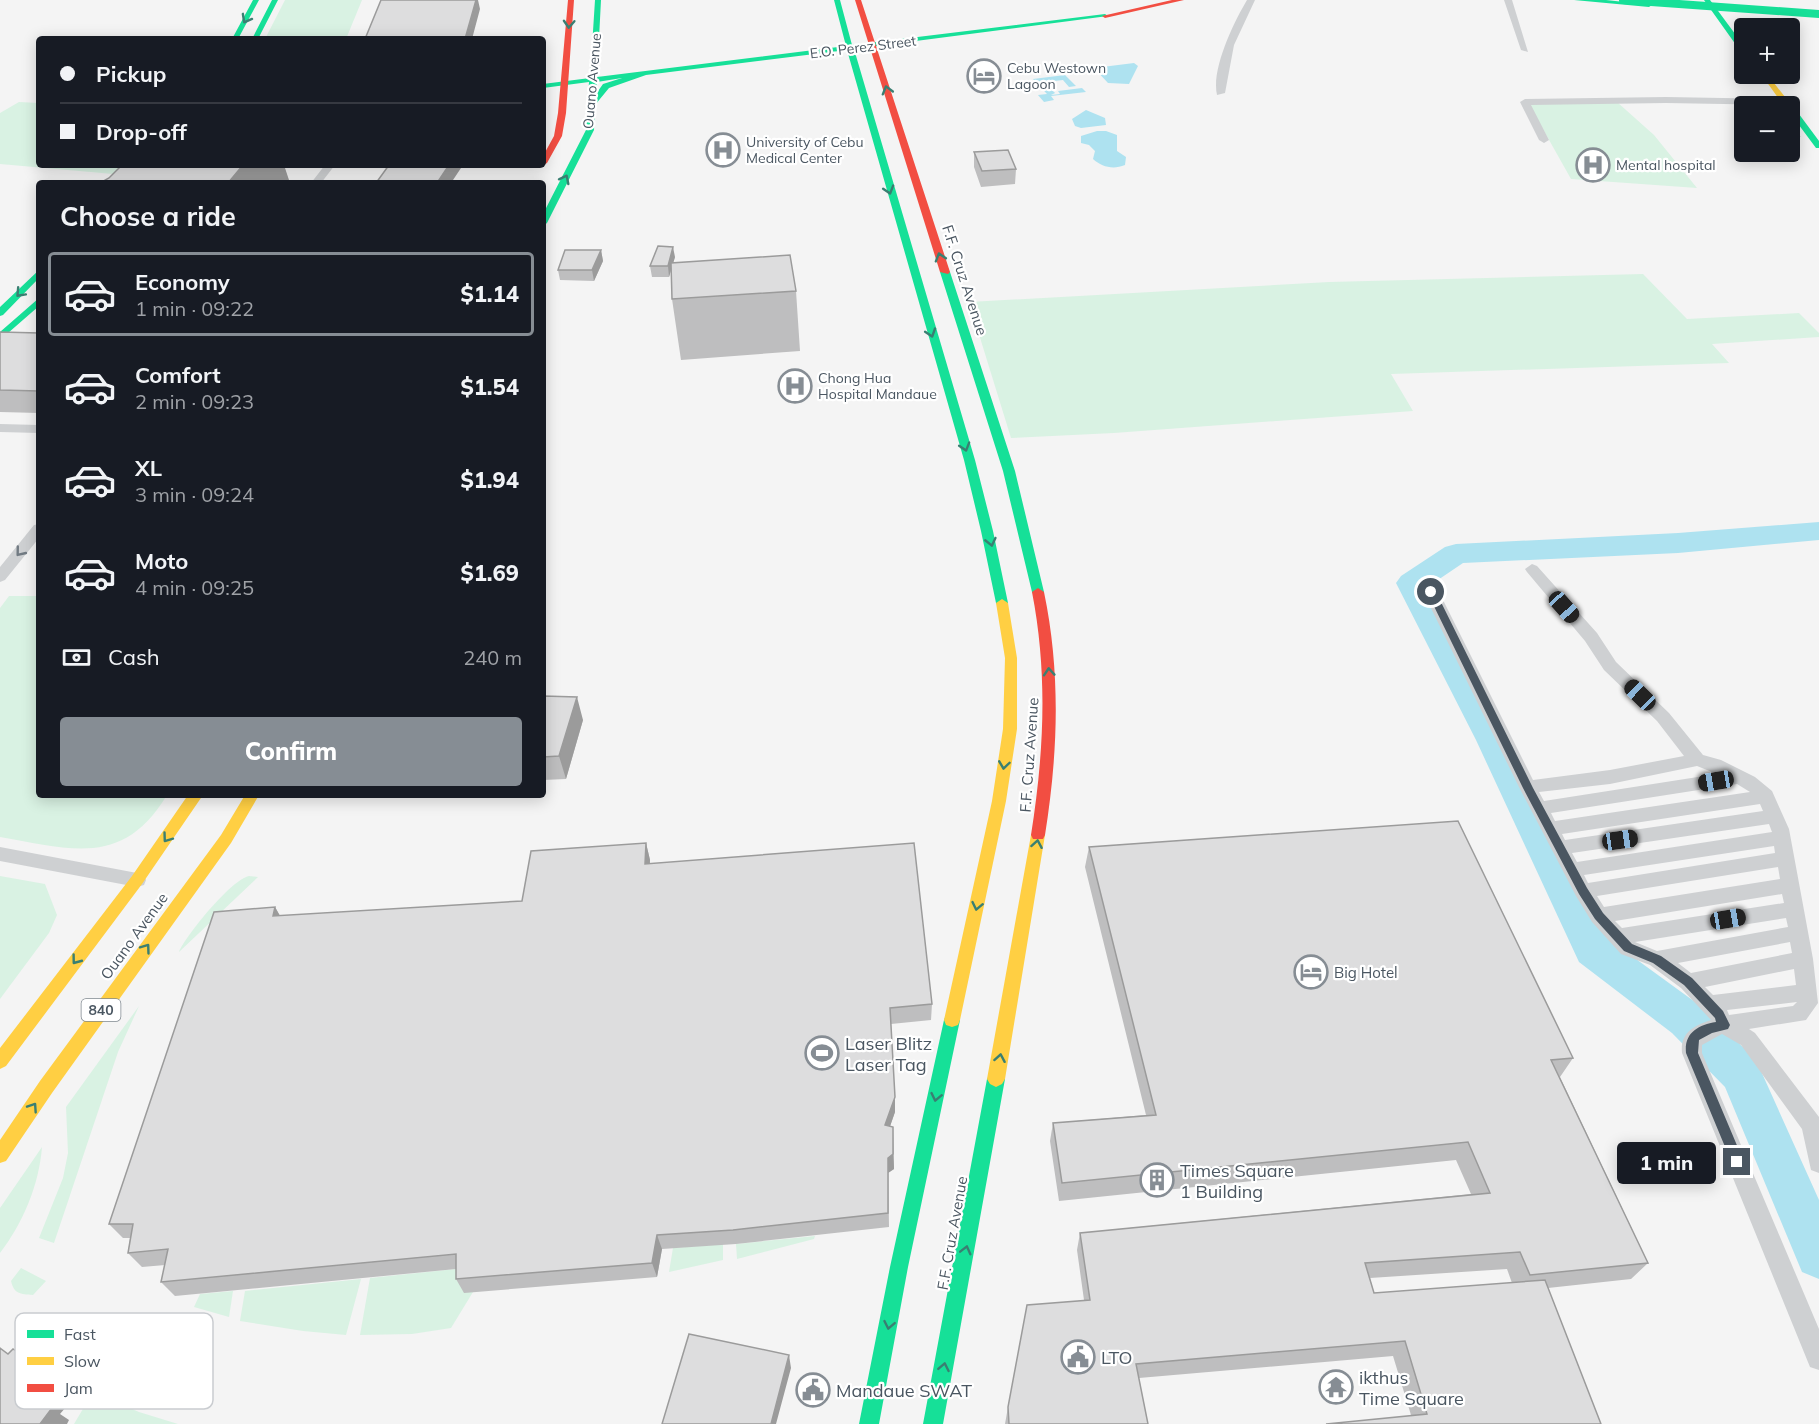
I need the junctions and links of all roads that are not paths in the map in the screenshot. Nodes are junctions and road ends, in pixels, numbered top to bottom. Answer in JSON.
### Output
{"nodes":[{"id":1,"x":256,"y":0,"type":"edge"},
{"id":2,"x":275,"y":0,"type":"edge"},
{"id":3,"x":571,"y":0,"type":"edge"},
{"id":4,"x":598,"y":0,"type":"edge"},
{"id":5,"x":837,"y":0,"type":"edge"},
{"id":6,"x":858,"y":0,"type":"edge"},
{"id":7,"x":1158,"y":0,"type":"edge"},
{"id":8,"x":1181,"y":0,"type":"edge"},
{"id":9,"x":1251,"y":0,"type":"edge"},
{"id":10,"x":1508,"y":0,"type":"edge"},
{"id":11,"x":1577,"y":0,"type":"edge"},
{"id":12,"x":1623,"y":0,"type":"edge"},
{"id":13,"x":1668,"y":0,"type":"edge"},
{"id":14,"x":1710,"y":4,"type":"edge"},
{"id":15,"x":1682,"y":7,"type":"junction"},
{"id":16,"x":1743,"y":12,"type":"junction"},
{"id":17,"x":1819,"y":14,"type":"edge"},
{"id":18,"x":1077,"y":17,"type":"junction"},
{"id":19,"x":1728,"y":27,"type":"junction"},
{"id":20,"x":237,"y":36,"type":"edge"},
{"id":21,"x":257,"y":36,"type":"edge"},
{"id":22,"x":1734,"y":36,"type":"edge"},
{"id":23,"x":873,"y":42,"type":"junction"},
{"id":24,"x":848,"y":45,"type":"junction"},
{"id":25,"x":567,"y":48,"type":"junction"},
{"id":26,"x":1525,"y":50,"type":"dead end"},
{"id":27,"x":594,"y":56,"type":"junction"},
{"id":28,"x":643,"y":70,"type":"junction"},
{"id":29,"x":547,"y":71,"type":"edge"},
{"id":30,"x":593,"y":76,"type":"junction"},
{"id":31,"x":565,"y":79,"type":"junction"},
{"id":32,"x":546,"y":85,"type":"edge"},
{"id":33,"x":546,"y":93,"type":"edge"},
{"id":34,"x":1220,"y":93,"type":"dead end"},
{"id":35,"x":563,"y":100,"type":"junction"},
{"id":36,"x":1734,"y":103,"type":"edge"},
{"id":37,"x":591,"y":104,"type":"junction"},
{"id":38,"x":1800,"y":122,"type":"edge"},
{"id":39,"x":1544,"y":140,"type":"dead end"},
{"id":40,"x":1819,"y":146,"type":"edge"},
{"id":41,"x":546,"y":158,"type":"edge"},
{"id":42,"x":328,"y":168,"type":"edge"},
{"id":43,"x":318,"y":180,"type":"edge"},
{"id":44,"x":546,"y":217,"type":"edge"},
{"id":45,"x":36,"y":276,"type":"edge"},
{"id":46,"x":36,"y":304,"type":"edge"},
{"id":47,"x":0,"y":313,"type":"edge"},
{"id":48,"x":0,"y":337,"type":"edge"},
{"id":49,"x":0,"y":428,"type":"edge"},
{"id":50,"x":36,"y":429,"type":"edge"},
{"id":51,"x":36,"y":532,"type":"edge"},
{"id":52,"x":1532,"y":569,"type":"dead end"},
{"id":53,"x":0,"y":576,"type":"edge"},
{"id":54,"x":1431,"y":592,"type":"dead end"},
{"id":55,"x":1697,"y":760,"type":"junction"},
{"id":56,"x":1610,"y":777,"type":"junction"},
{"id":57,"x":1739,"y":777,"type":"junction"},
{"id":58,"x":1528,"y":788,"type":"junction"},
{"id":59,"x":1625,"y":795,"type":"junction"},
{"id":60,"x":1766,"y":796,"type":"junction"},
{"id":61,"x":194,"y":798,"type":"edge"},
{"id":62,"x":250,"y":798,"type":"edge"},
{"id":63,"x":1540,"y":808,"type":"junction"},
{"id":64,"x":1642,"y":815,"type":"junction"},
{"id":65,"x":1774,"y":816,"type":"junction"},
{"id":66,"x":1551,"y":829,"type":"junction"},
{"id":67,"x":1659,"y":834,"type":"junction"},
{"id":68,"x":1780,"y":838,"type":"junction"},
{"id":69,"x":1561,"y":848,"type":"junction"},
{"id":70,"x":0,"y":854,"type":"edge"},
{"id":71,"x":1675,"y":854,"type":"junction"},
{"id":72,"x":1785,"y":859,"type":"junction"},
{"id":73,"x":1572,"y":870,"type":"junction"},
{"id":74,"x":1689,"y":875,"type":"junction"},
{"id":75,"x":137,"y":880,"type":"junction"},
{"id":76,"x":1789,"y":885,"type":"junction"},
{"id":77,"x":1583,"y":891,"type":"junction"},
{"id":78,"x":1708,"y":897,"type":"junction"},
{"id":79,"x":1794,"y":909,"type":"junction"},
{"id":80,"x":1599,"y":916,"type":"junction"},
{"id":81,"x":1797,"y":933,"type":"junction"},
{"id":82,"x":1617,"y":937,"type":"junction"},
{"id":83,"x":1657,"y":959,"type":"junction"},
{"id":84,"x":1803,"y":959,"type":"junction"},
{"id":85,"x":1688,"y":982,"type":"junction"},
{"id":86,"x":1808,"y":992,"type":"junction"},
{"id":87,"x":1707,"y":1004,"type":"junction"},
{"id":88,"x":1709,"y":1030,"type":"junction"},
{"id":89,"x":0,"y":1060,"type":"edge"},
{"id":90,"x":0,"y":1155,"type":"edge"},
{"id":91,"x":1819,"y":1163,"type":"edge"},
{"id":92,"x":1819,"y":1358,"type":"edge"},
{"id":93,"x":869,"y":1424,"type":"edge"},
{"id":94,"x":933,"y":1424,"type":"edge"}],
"edges":[{"from":1,"to":20,"type":"main road","one_way":true},
{"from":2,"to":21,"type":"main road"},
{"from":3,"to":25,"type":"main road","name":"Ouano Avenue","one_way":true},
{"from":4,"to":27,"type":"main road","name":"Ouano Avenue"},
{"from":5,"to":24,"type":"main road","name":"F.F. Cruz Avenue"},
{"from":6,"to":23,"type":"main road","name":"F.F. Cruz Avenue"},
{"from":7,"to":18,"type":"main road","name":"E.O. Perez Street"},
{"from":8,"to":18,"type":"main road","name":"E.O. Perez Street"},
{"from":9,"to":34,"type":"street"},
{"from":10,"to":26,"type":"street"},
{"from":11,"to":15,"type":"main road"},
{"from":12,"to":17,"type":"main road","bridge":true},
{"from":13,"to":14,"type":"main road"},
{"from":14,"to":15,"type":"main road"},
{"from":14,"to":16,"type":"main road"},
{"from":14,"to":17,"type":"main road"},
{"from":14,"to":19,"type":"main road"},
{"from":15,"to":19,"type":"main road"},
{"from":16,"to":17,"type":"main road"},
{"from":16,"to":19,"type":"main road"},
{"from":18,"to":23,"type":"main road","name":"E.O. Perez Street"},
{"from":19,"to":22,"type":"main road"},
{"from":23,"to":24,"type":"main road","name":"E.O. Perez Street"},
{"from":94,"to":23,"type":"main road","name":"F.F. Cruz Avenue","one_way":true},
{"from":24,"to":28,"type":"main road","name":"E.O. Perez Street"},
{"from":24,"to":93,"type":"main road","name":"F.F. Cruz Avenue","one_way":true},
{"from":25,"to":29,"type":"main road"},
{"from":25,"to":31,"type":"main road","name":"Ouano Avenue"},
{"from":27,"to":28,"type":"main road"},
{"from":27,"to":30,"type":"main road","name":"Ouano Avenue"},
{"from":28,"to":30,"type":"main road","name":"E.O. Perez Street"},
{"from":28,"to":37,"type":"main road"},
{"from":29,"to":31,"type":"main road","name":"E.O. Perez Street"},
{"from":30,"to":31,"type":"main road","name":"E.O. Perez Street"},
{"from":30,"to":37,"type":"main road","name":"Ouano Avenue"},
{"from":31,"to":32,"type":"main road","name":"E.O. Perez Street"},
{"from":31,"to":35,"type":"main road","name":"Ouano Avenue"},
{"from":33,"to":35,"type":"main road"},
{"from":35,"to":41,"type":"main road","name":"Ouano Avenue"},
{"from":36,"to":39,"type":"street"},
{"from":44,"to":37,"type":"main road","name":"Ouano Avenue","one_way":true},
{"from":38,"to":40,"type":"main road"},
{"from":42,"to":43,"type":"street"},
{"from":45,"to":47,"type":"main road","one_way":true},
{"from":46,"to":48,"type":"main road"},
{"from":49,"to":50,"type":"street"},
{"from":51,"to":53,"type":"street","one_way":true},
{"from":52,"to":55,"type":"street"},
{"from":54,"to":58,"type":"street"},
{"from":55,"to":56,"type":"street"},
{"from":55,"to":57,"type":"street"},
{"from":56,"to":58,"type":"street"},
{"from":56,"to":59,"type":"street"},
{"from":57,"to":59,"type":"street"},
{"from":57,"to":60,"type":"street"},
{"from":58,"to":63,"type":"street"},
{"from":59,"to":63,"type":"street"},
{"from":59,"to":64,"type":"street"},
{"from":60,"to":64,"type":"street"},
{"from":60,"to":65,"type":"street"},
{"from":61,"to":75,"type":"main road","name":"Ouano Avenue","one_way":true},
{"from":90,"to":62,"type":"main road","name":"Ouano Avenue","number":"840","one_way":true},
{"from":63,"to":66,"type":"street"},
{"from":64,"to":66,"type":"street"},
{"from":64,"to":67,"type":"street"},
{"from":65,"to":67,"type":"street"},
{"from":65,"to":68,"type":"street"},
{"from":66,"to":69,"type":"street"},
{"from":67,"to":69,"type":"street"},
{"from":67,"to":71,"type":"street"},
{"from":68,"to":71,"type":"street"},
{"from":68,"to":72,"type":"street"},
{"from":69,"to":73,"type":"street"},
{"from":70,"to":75,"type":"street"},
{"from":71,"to":73,"type":"street"},
{"from":71,"to":74,"type":"street"},
{"from":72,"to":74,"type":"street"},
{"from":72,"to":76,"type":"street"},
{"from":73,"to":77,"type":"street"},
{"from":74,"to":77,"type":"street"},
{"from":74,"to":78,"type":"street"},
{"from":75,"to":89,"type":"main road","name":"Ouano Avenue","one_way":true},
{"from":76,"to":78,"type":"street"},
{"from":76,"to":79,"type":"street"},
{"from":77,"to":80,"type":"street"},
{"from":78,"to":80,"type":"street"},
{"from":79,"to":81,"type":"street"},
{"from":79,"to":82,"type":"street"},
{"from":80,"to":82,"type":"street"},
{"from":81,"to":83,"type":"street"},
{"from":81,"to":84,"type":"street"},
{"from":82,"to":83,"type":"street"},
{"from":83,"to":85,"type":"street"},
{"from":84,"to":85,"type":"street"},
{"from":84,"to":86,"type":"street"},
{"from":85,"to":87,"type":"street"},
{"from":86,"to":87,"type":"street"},
{"from":86,"to":88,"type":"street"},
{"from":87,"to":88,"type":"street"},
{"from":88,"to":91,"type":"street"},
{"from":88,"to":92,"type":"street"}]}
